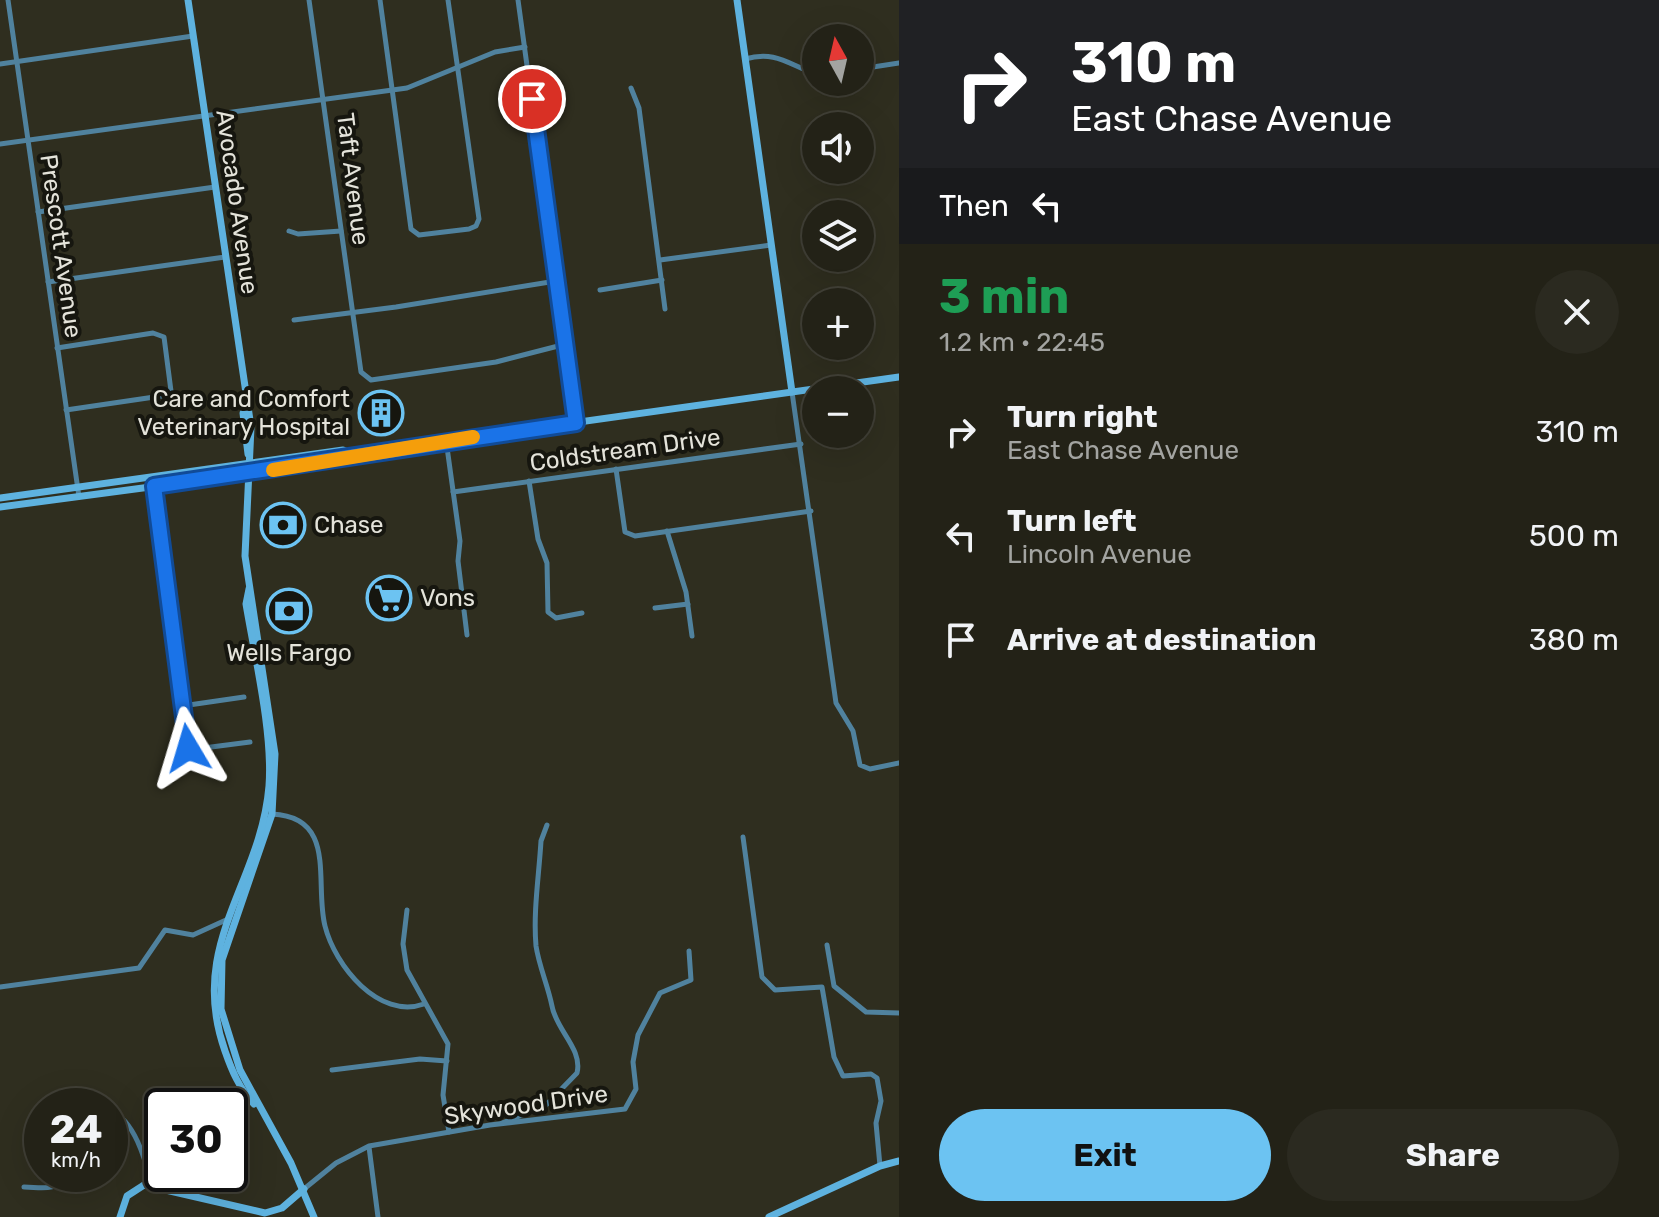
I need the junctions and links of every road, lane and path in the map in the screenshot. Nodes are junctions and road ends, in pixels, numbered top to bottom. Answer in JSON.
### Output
{"nodes":[{"id":1,"x":8,"y":0,"type":"edge"},
{"id":2,"x":188,"y":0,"type":"edge"},
{"id":3,"x":309,"y":0,"type":"edge"},
{"id":4,"x":380,"y":0,"type":"edge"},
{"id":5,"x":448,"y":0,"type":"edge"},
{"id":6,"x":518,"y":0,"type":"edge"},
{"id":7,"x":737,"y":0,"type":"edge"},
{"id":8,"x":193,"y":36,"type":"junction"},
{"id":9,"x":525,"y":47,"type":"junction"},
{"id":10,"x":745,"y":59,"type":"junction"},
{"id":11,"x":16,"y":62,"type":"junction"},
{"id":12,"x":899,"y":63,"type":"edge"},
{"id":13,"x":0,"y":64,"type":"edge"},
{"id":14,"x":802,"y":67,"type":"edge"},
{"id":15,"x":874,"y":67,"type":"edge"},
{"id":16,"x":457,"y":68,"type":"junction"},
{"id":17,"x":631,"y":88,"type":"dead end"},
{"id":18,"x":391,"y":91,"type":"junction"},
{"id":19,"x":325,"y":99,"type":"junction"},
{"id":20,"x":205,"y":115,"type":"junction"},
{"id":21,"x":28,"y":139,"type":"junction"},
{"id":22,"x":0,"y":144,"type":"edge"},
{"id":23,"x":215,"y":187,"type":"junction"},
{"id":24,"x":38,"y":212,"type":"junction"},
{"id":25,"x":289,"y":231,"type":"dead end"},
{"id":26,"x":341,"y":231,"type":"junction"},
{"id":27,"x":771,"y":245,"type":"junction"},
{"id":28,"x":225,"y":257,"type":"junction"},
{"id":29,"x":660,"y":260,"type":"junction"},
{"id":30,"x":662,"y":280,"type":"junction"},
{"id":31,"x":556,"y":281,"type":"junction"},
{"id":32,"x":48,"y":282,"type":"junction"},
{"id":33,"x":600,"y":290,"type":"dead end"},
{"id":34,"x":665,"y":309,"type":"dead end"},
{"id":35,"x":353,"y":314,"type":"junction"},
{"id":36,"x":294,"y":320,"type":"dead end"},
{"id":37,"x":566,"y":344,"type":"junction"},
{"id":38,"x":57,"y":348,"type":"junction"},
{"id":39,"x":899,"y":377,"type":"edge"},
{"id":40,"x":792,"y":392,"type":"junction"},
{"id":41,"x":66,"y":410,"type":"junction"},
{"id":42,"x":576,"y":423,"type":"junction"},
{"id":43,"x":446,"y":440,"type":"junction"},
{"id":44,"x":801,"y":444,"type":"junction"},
{"id":45,"x":353,"y":454,"type":"junction"},
{"id":46,"x":248,"y":464,"type":"junction"},
{"id":47,"x":616,"y":469,"type":"junction"},
{"id":48,"x":248,"y":474,"type":"junction"},
{"id":49,"x":529,"y":481,"type":"junction"},
{"id":50,"x":153,"y":482,"type":"junction"},
{"id":51,"x":78,"y":492,"type":"junction"},
{"id":52,"x":453,"y":492,"type":"junction"},
{"id":53,"x":0,"y":498,"type":"edge"},
{"id":54,"x":0,"y":507,"type":"edge"},
{"id":55,"x":811,"y":511,"type":"junction"},
{"id":56,"x":667,"y":531,"type":"junction"},
{"id":57,"x":249,"y":587,"type":"junction"},
{"id":58,"x":688,"y":604,"type":"junction"},
{"id":59,"x":655,"y":608,"type":"dead end"},
{"id":60,"x":582,"y":613,"type":"dead end"},
{"id":61,"x":467,"y":635,"type":"dead end"},
{"id":62,"x":692,"y":636,"type":"dead end"},
{"id":63,"x":244,"y":697,"type":"dead end"},
{"id":64,"x":182,"y":706,"type":"junction"},
{"id":65,"x":250,"y":742,"type":"dead end"},
{"id":66,"x":188,"y":750,"type":"junction"},
{"id":67,"x":899,"y":763,"type":"edge"},
{"id":68,"x":192,"y":767,"type":"dead end"},
{"id":69,"x":272,"y":814,"type":"junction"},
{"id":70,"x":547,"y":825,"type":"dead end"},
{"id":71,"x":743,"y":837,"type":"dead end"},
{"id":72,"x":407,"y":910,"type":"dead end"},
{"id":73,"x":226,"y":920,"type":"junction"},
{"id":74,"x":827,"y":945,"type":"dead end"},
{"id":75,"x":689,"y":951,"type":"dead end"},
{"id":76,"x":0,"y":987,"type":"edge"},
{"id":77,"x":424,"y":1004,"type":"junction"},
{"id":78,"x":899,"y":1013,"type":"edge"},
{"id":79,"x":447,"y":1061,"type":"junction"},
{"id":80,"x":332,"y":1070,"type":"dead end"},
{"id":81,"x":258,"y":1108,"type":"junction"},
{"id":82,"x":498,"y":1124,"type":"junction"},
{"id":83,"x":128,"y":1125,"type":"edge"},
{"id":84,"x":449,"y":1132,"type":"junction"},
{"id":85,"x":369,"y":1146,"type":"junction"},
{"id":86,"x":144,"y":1160,"type":"edge"},
{"id":87,"x":899,"y":1161,"type":"edge"},
{"id":88,"x":880,"y":1166,"type":"junction"},
{"id":89,"x":144,"y":1186,"type":"edge"},
{"id":90,"x":304,"y":1189,"type":"junction"},
{"id":91,"x":176,"y":1192,"type":"edge"},
{"id":92,"x":269,"y":1215,"type":"edge"},
{"id":93,"x":120,"y":1217,"type":"edge"},
{"id":94,"x":314,"y":1217,"type":"edge"},
{"id":95,"x":378,"y":1217,"type":"edge"},
{"id":96,"x":769,"y":1217,"type":"edge"}],
"edges":[{"from":1,"to":11,"type":"street","name":"Prescott Avenue"},
{"from":2,"to":8,"type":"main road","name":"Avocado Avenue"},
{"from":3,"to":19,"type":"street","name":"Taft Avenue"},
{"from":4,"to":18,"type":"street"},
{"from":5,"to":16,"type":"street"},
{"from":6,"to":9,"type":"street"},
{"from":7,"to":10,"type":"main road"},
{"from":8,"to":11,"type":"street"},
{"from":8,"to":20,"type":"main road","name":"Avocado Avenue"},
{"from":9,"to":16,"type":"street"},
{"from":9,"to":31,"type":"street"},
{"from":10,"to":14,"type":"street"},
{"from":10,"to":27,"type":"main road"},
{"from":11,"to":13,"type":"street"},
{"from":11,"to":21,"type":"street","name":"Prescott Avenue"},
{"from":12,"to":15,"type":"street"},
{"from":16,"to":18,"type":"street"},
{"from":16,"to":18,"type":"street"},
{"from":17,"to":29,"type":"street"},
{"from":18,"to":19,"type":"street"},
{"from":19,"to":20,"type":"street"},
{"from":19,"to":26,"type":"street","name":"Taft Avenue"},
{"from":20,"to":21,"type":"street"},
{"from":20,"to":23,"type":"main road","name":"Avocado Avenue"},
{"from":21,"to":22,"type":"street"},
{"from":21,"to":24,"type":"street","name":"Prescott Avenue"},
{"from":23,"to":24,"type":"street"},
{"from":23,"to":28,"type":"main road","name":"Avocado Avenue"},
{"from":24,"to":32,"type":"street","name":"Prescott Avenue"},
{"from":25,"to":26,"type":"street"},
{"from":26,"to":35,"type":"street","name":"Taft Avenue"},
{"from":27,"to":29,"type":"street"},
{"from":27,"to":40,"type":"main road"},
{"from":28,"to":32,"type":"street"},
{"from":28,"to":46,"type":"main road","name":"Avocado Avenue"},
{"from":29,"to":30,"type":"street"},
{"from":30,"to":33,"type":"street"},
{"from":30,"to":34,"type":"street"},
{"from":31,"to":35,"type":"street"},
{"from":31,"to":37,"type":"street"},
{"from":32,"to":38,"type":"street","name":"Prescott Avenue"},
{"from":35,"to":36,"type":"street"},
{"from":35,"to":37,"type":"street","name":"Taft Avenue"},
{"from":37,"to":42,"type":"street"},
{"from":38,"to":41,"type":"street","name":"Prescott Avenue"},
{"from":38,"to":41,"type":"street"},
{"from":39,"to":40,"type":"main road"},
{"from":40,"to":42,"type":"main road"},
{"from":40,"to":44,"type":"street"},
{"from":41,"to":51,"type":"street","name":"Prescott Avenue"},
{"from":42,"to":43,"type":"main road"},
{"from":43,"to":45,"type":"main road"},
{"from":43,"to":52,"type":"street"},
{"from":44,"to":47,"type":"street","name":"Coldstream Drive"},
{"from":44,"to":55,"type":"street"},
{"from":45,"to":46,"type":"main road"},
{"from":45,"to":48,"type":"main road"},
{"from":46,"to":48,"type":"main road","name":"Avocado Avenue"},
{"from":46,"to":50,"type":"main road"},
{"from":47,"to":49,"type":"street","name":"Coldstream Drive"},
{"from":47,"to":56,"type":"street"},
{"from":48,"to":50,"type":"main road"},
{"from":48,"to":57,"type":"main road","name":"Avocado Avenue"},
{"from":49,"to":52,"type":"street","name":"Coldstream Drive"},
{"from":49,"to":60,"type":"street"},
{"from":50,"to":51,"type":"main road"},
{"from":50,"to":64,"type":"street"},
{"from":51,"to":53,"type":"main road"},
{"from":51,"to":54,"type":"main road"},
{"from":52,"to":61,"type":"street"},
{"from":55,"to":56,"type":"street"},
{"from":55,"to":67,"type":"street"},
{"from":56,"to":58,"type":"street"},
{"from":57,"to":69,"type":"main road"},
{"from":57,"to":73,"type":"main road"},
{"from":58,"to":59,"type":"street"},
{"from":58,"to":62,"type":"street"},
{"from":63,"to":64,"type":"street"},
{"from":64,"to":66,"type":"street"},
{"from":65,"to":66,"type":"street"},
{"from":66,"to":68,"type":"street"},
{"from":69,"to":77,"type":"street"},
{"from":69,"to":81,"type":"main road"},
{"from":70,"to":82,"type":"street"},
{"from":71,"to":88,"type":"street"},
{"from":72,"to":77,"type":"street"},
{"from":73,"to":76,"type":"street"},
{"from":73,"to":81,"type":"main road"},
{"from":74,"to":78,"type":"street"},
{"from":75,"to":82,"type":"street","name":"Skywood Drive"},
{"from":77,"to":79,"type":"street"},
{"from":79,"to":80,"type":"street"},
{"from":79,"to":84,"type":"street"},
{"from":81,"to":90,"type":"main road"},
{"from":82,"to":84,"type":"street","name":"Skywood Drive"},
{"from":83,"to":86,"type":"street"},
{"from":84,"to":85,"type":"street","name":"Skywood Drive"},
{"from":85,"to":90,"type":"street","name":"Skywood Drive"},
{"from":85,"to":95,"type":"street"},
{"from":87,"to":88,"type":"main road"},
{"from":88,"to":96,"type":"main road"},
{"from":89,"to":93,"type":"main road"},
{"from":90,"to":92,"type":"main road"},
{"from":90,"to":94,"type":"main road"},
{"from":91,"to":92,"type":"main road"}]}
